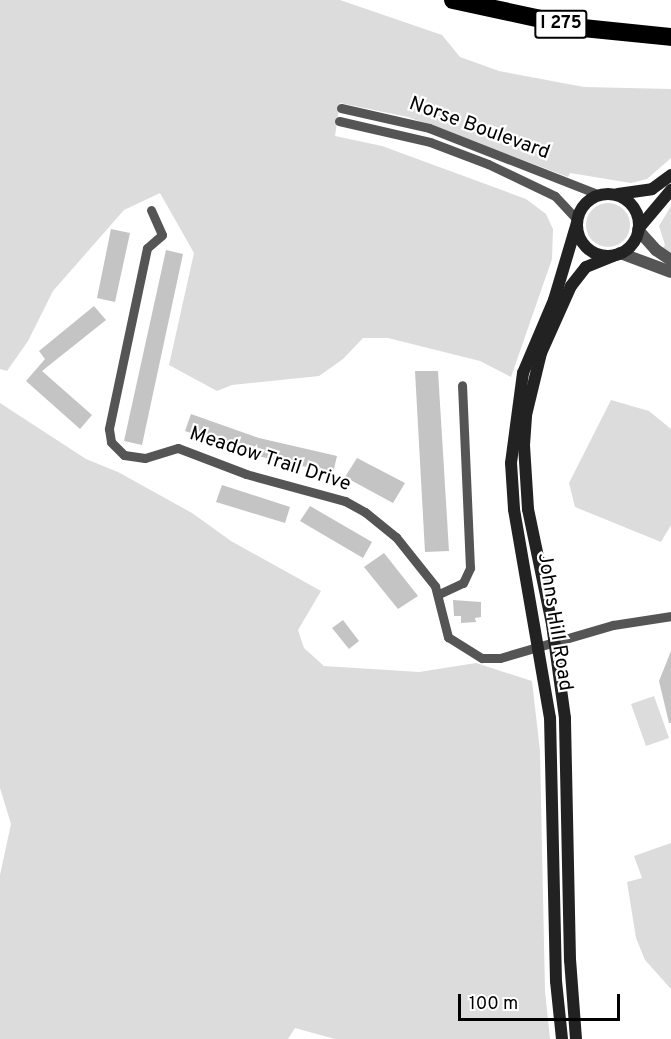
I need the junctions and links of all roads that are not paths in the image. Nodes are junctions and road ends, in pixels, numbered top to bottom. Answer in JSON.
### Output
{"nodes":[{"id":1,"x":453,"y":0,"type":"edge"},
{"id":2,"x":671,"y":38,"type":"edge"},
{"id":3,"x":341,"y":108,"type":"dead end"},
{"id":4,"x":339,"y":121,"type":"dead end"},
{"id":5,"x":671,"y":175,"type":"edge"},
{"id":6,"x":671,"y":190,"type":"edge"},
{"id":7,"x":600,"y":195,"type":"junction"},
{"id":8,"x":615,"y":195,"type":"junction"},
{"id":9,"x":151,"y":210,"type":"dead end"},
{"id":10,"x":577,"y":222,"type":"junction"},
{"id":11,"x":639,"y":229,"type":"junction"},
{"id":12,"x":618,"y":254,"type":"junction"},
{"id":13,"x":671,"y":260,"type":"edge"},
{"id":14,"x":671,"y":272,"type":"edge"},
{"id":15,"x":462,"y":386,"type":"dead end"},
{"id":16,"x":439,"y":594,"type":"junction"},
{"id":17,"x":671,"y":616,"type":"edge"},
{"id":18,"x":554,"y":642,"type":"junction"},
{"id":19,"x":541,"y":646,"type":"junction"},
{"id":20,"x":562,"y":1039,"type":"edge"},
{"id":21,"x":576,"y":1039,"type":"edge"}],
"edges":[{"from":1,"to":2,"type":"highway","number":"I 275"},
{"from":3,"to":7,"type":"street","name":"Norse Boulevard"},
{"from":4,"to":10,"type":"street","name":"Norse Boulevard"},
{"from":5,"to":8,"type":"main road"},
{"from":6,"to":11,"type":"main road"},
{"from":7,"to":8,"type":"main road"},
{"from":7,"to":10,"type":"main road"},
{"from":8,"to":11,"type":"main road"},
{"from":9,"to":16,"type":"street","name":"Meadow Trail Drive"},
{"from":10,"to":12,"type":"main road"},
{"from":10,"to":19,"type":"main road","name":"Johns Hill Road"},
{"from":11,"to":12,"type":"main road"},
{"from":11,"to":13,"type":"street"},
{"from":12,"to":14,"type":"street"},
{"from":12,"to":18,"type":"main road","name":"Johns Hill Road"},
{"from":15,"to":16,"type":"street"},
{"from":16,"to":19,"type":"street","name":"Meadow Trail Drive"},
{"from":17,"to":18,"type":"street","name":"Meadow Trail Drive"},
{"from":18,"to":19,"type":"street","name":"Meadow Trail Drive"},
{"from":18,"to":21,"type":"main road","name":"Johns Hill Road"},
{"from":19,"to":20,"type":"main road","name":"Johns Hill Road"}]}
